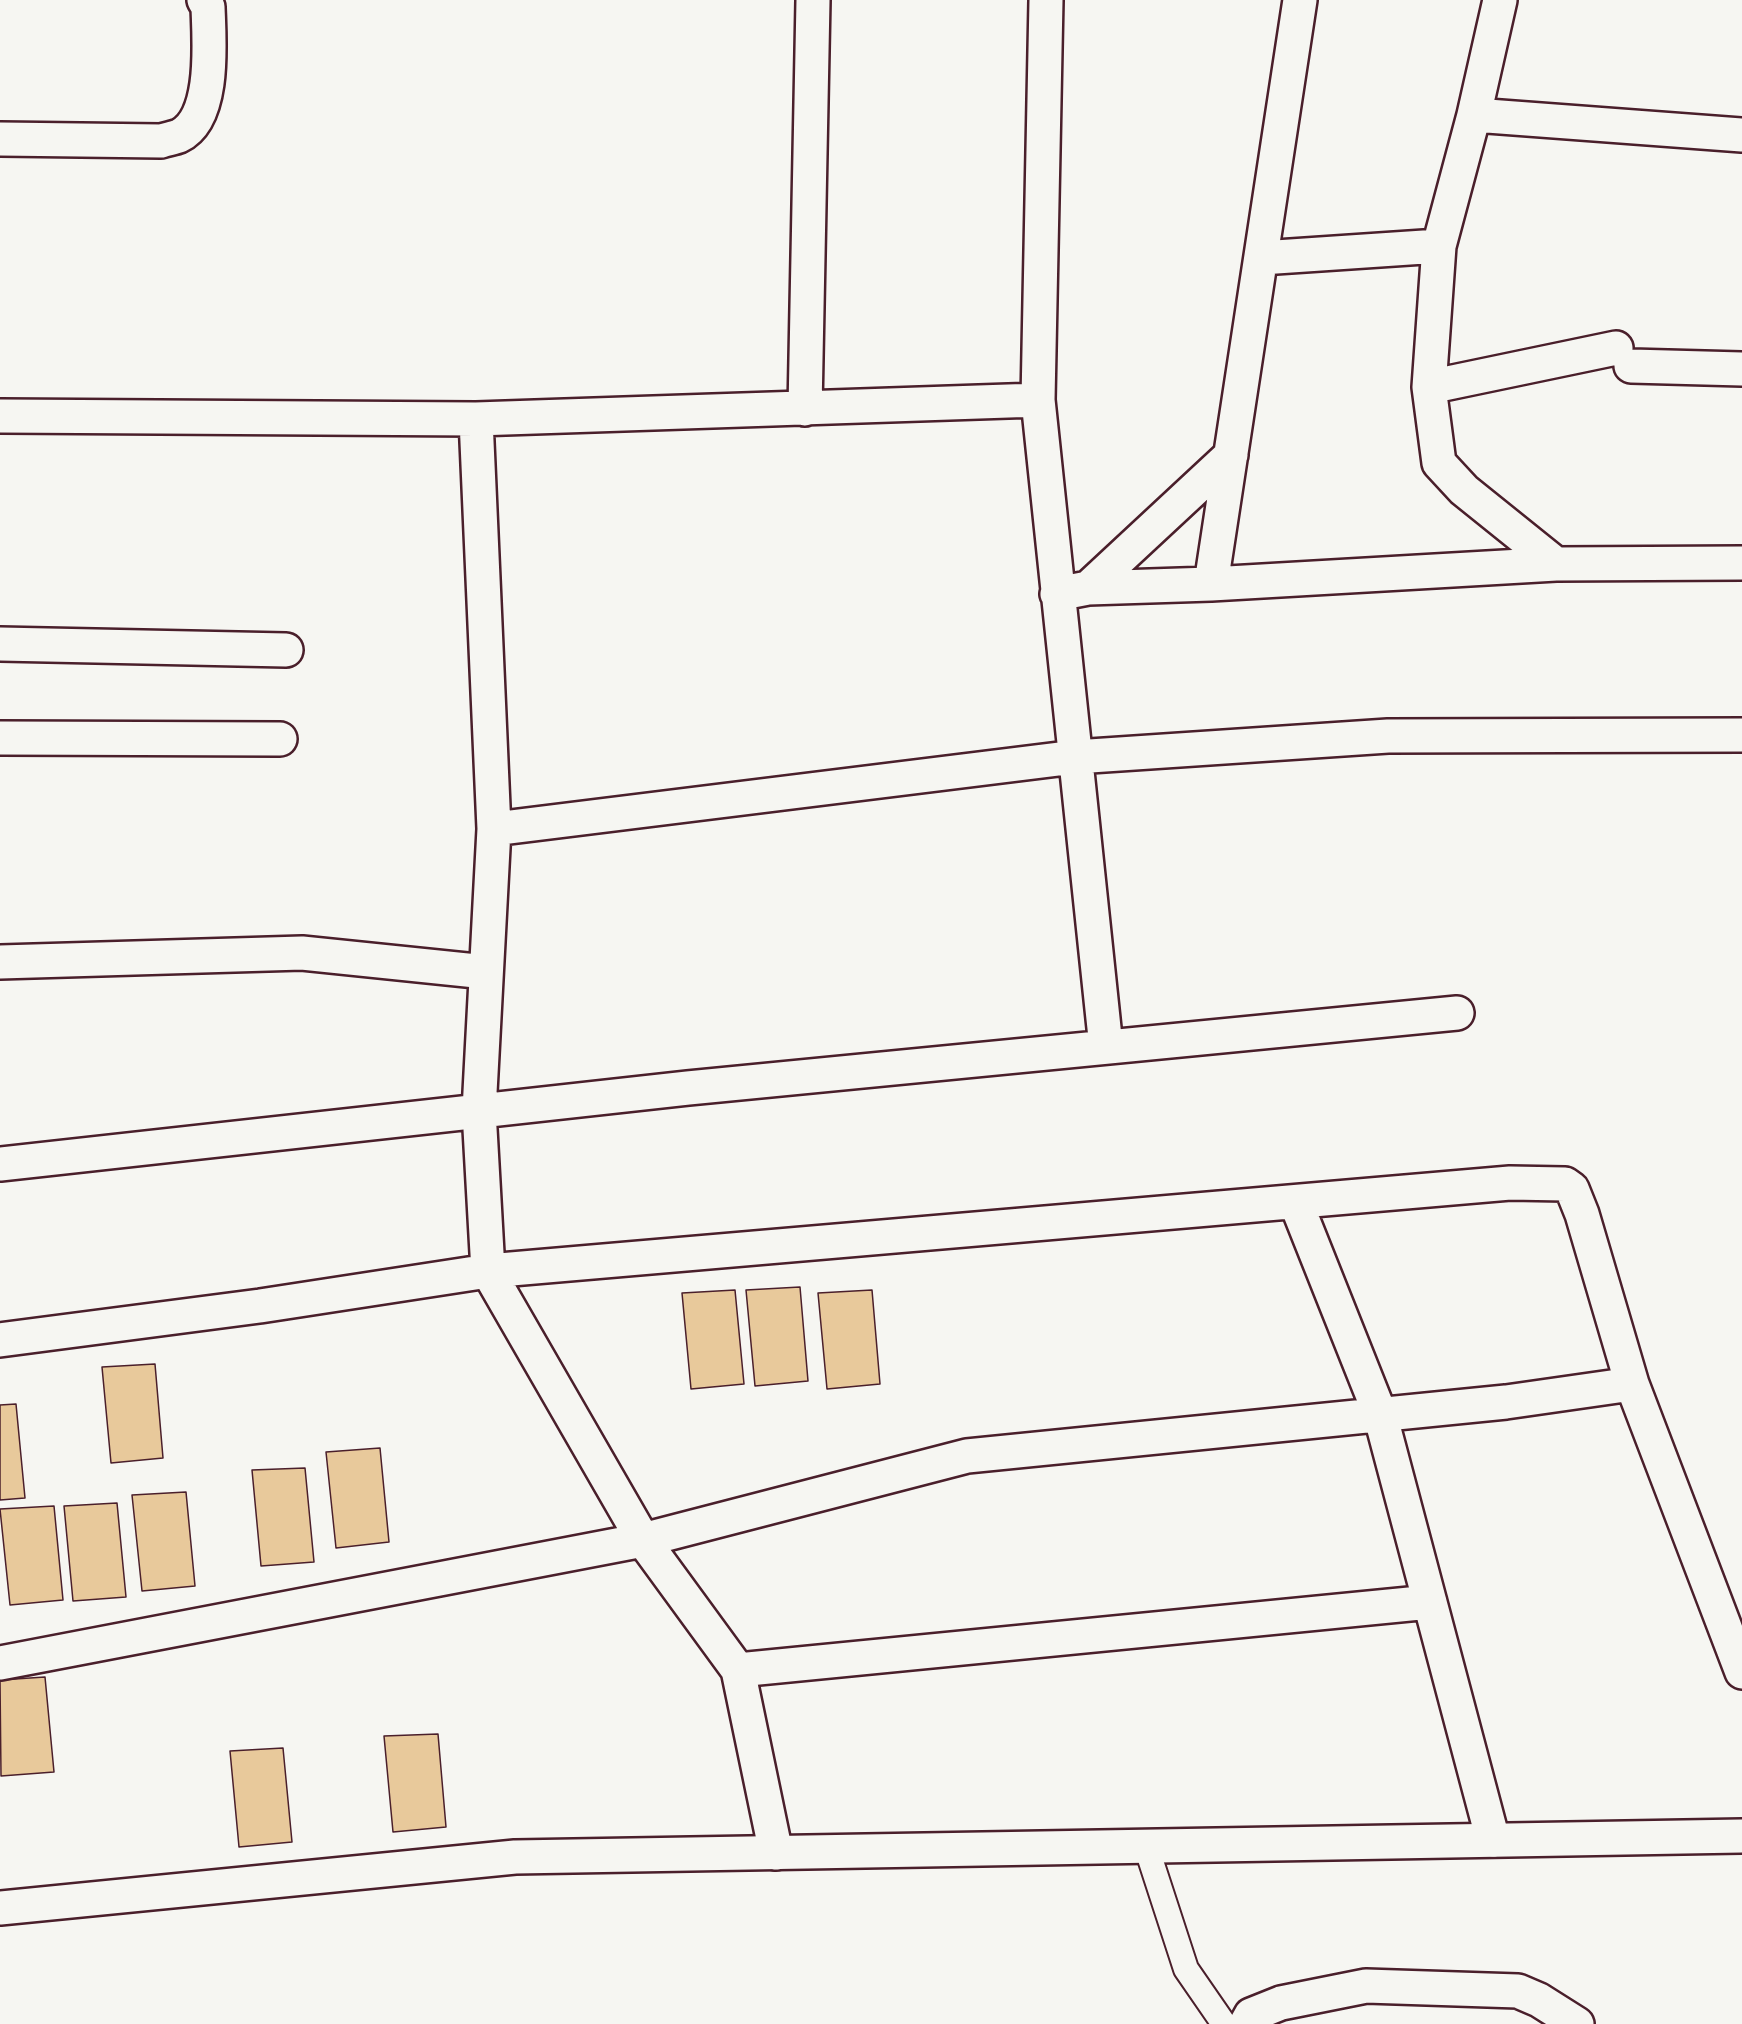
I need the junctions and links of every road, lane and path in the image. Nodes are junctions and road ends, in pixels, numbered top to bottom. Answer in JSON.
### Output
{"nodes":[{"id":1,"x":204,"y":0,"type":"edge"},
{"id":2,"x":813,"y":0,"type":"edge"},
{"id":3,"x":1046,"y":0,"type":"edge"},
{"id":4,"x":1300,"y":0,"type":"edge"},
{"id":5,"x":1500,"y":0,"type":"edge"},
{"id":6,"x":1474,"y":115,"type":"junction"},
{"id":7,"x":1742,"y":135,"type":"edge"},
{"id":8,"x":0,"y":139,"type":"edge"},
{"id":9,"x":1439,"y":246,"type":"junction"},
{"id":10,"x":1261,"y":258,"type":"junction"},
{"id":11,"x":1742,"y":369,"type":"edge"},
{"id":12,"x":1428,"y":387,"type":"junction"},
{"id":13,"x":1038,"y":400,"type":"junction"},
{"id":14,"x":805,"y":409,"type":"junction"},
{"id":15,"x":0,"y":416,"type":"edge"},
{"id":16,"x":476,"y":419,"type":"junction"},
{"id":17,"x":1231,"y":455,"type":"junction"},
{"id":18,"x":1742,"y":563,"type":"edge"},
{"id":19,"x":1556,"y":564,"type":"junction"},
{"id":20,"x":1211,"y":584,"type":"junction"},
{"id":21,"x":1073,"y":591,"type":"junction"},
{"id":22,"x":0,"y":644,"type":"edge"},
{"id":23,"x":286,"y":650,"type":"dead end"},
{"id":24,"x":1742,"y":735,"type":"edge"},
{"id":25,"x":0,"y":738,"type":"edge"},
{"id":26,"x":280,"y":739,"type":"dead end"},
{"id":27,"x":1075,"y":757,"type":"junction"},
{"id":28,"x":494,"y":829,"type":"junction"},
{"id":29,"x":0,"y":962,"type":"edge"},
{"id":30,"x":486,"y":972,"type":"junction"},
{"id":31,"x":1457,"y":1013,"type":"dead end"},
{"id":32,"x":1106,"y":1047,"type":"junction"},
{"id":33,"x":479,"y":1111,"type":"junction"},
{"id":34,"x":0,"y":1164,"type":"edge"},
{"id":35,"x":1296,"y":1203,"type":"junction"},
{"id":36,"x":488,"y":1271,"type":"junction"},
{"id":37,"x":0,"y":1340,"type":"edge"},
{"id":38,"x":1632,"y":1384,"type":"junction"},
{"id":39,"x":1380,"y":1414,"type":"junction"},
{"id":40,"x":643,"y":1540,"type":"junction"},
{"id":41,"x":1430,"y":1602,"type":"junction"},
{"id":42,"x":0,"y":1663,"type":"edge"},
{"id":43,"x":738,"y":1670,"type":"junction"},
{"id":44,"x":1742,"y":1672,"type":"edge"},
{"id":45,"x":1742,"y":1836,"type":"edge"},
{"id":46,"x":1493,"y":1840,"type":"junction"},
{"id":47,"x":1146,"y":1846,"type":"junction"},
{"id":48,"x":776,"y":1853,"type":"junction"},
{"id":49,"x":0,"y":1908,"type":"edge"},
{"id":50,"x":1224,"y":2024,"type":"edge"},
{"id":51,"x":1246,"y":2024,"type":"edge"},
{"id":52,"x":1577,"y":2024,"type":"edge"}],
"edges":[{"from":1,"to":8,"type":"street"},
{"from":2,"to":14,"type":"street"},
{"from":3,"to":13,"type":"street"},
{"from":4,"to":10,"type":"street"},
{"from":5,"to":6,"type":"street"},
{"from":6,"to":7,"type":"street"},
{"from":6,"to":9,"type":"street"},
{"from":9,"to":10,"type":"street"},
{"from":9,"to":12,"type":"street"},
{"from":10,"to":17,"type":"street"},
{"from":11,"to":12,"type":"street"},
{"from":12,"to":19,"type":"street"},
{"from":13,"to":14,"type":"street"},
{"from":13,"to":21,"type":"street"},
{"from":14,"to":16,"type":"street"},
{"from":15,"to":16,"type":"street"},
{"from":16,"to":28,"type":"street"},
{"from":17,"to":20,"type":"street"},
{"from":17,"to":21,"type":"street"},
{"from":18,"to":19,"type":"street"},
{"from":19,"to":20,"type":"street"},
{"from":20,"to":21,"type":"street"},
{"from":21,"to":27,"type":"street"},
{"from":22,"to":23,"type":"street"},
{"from":24,"to":27,"type":"street"},
{"from":25,"to":26,"type":"street"},
{"from":27,"to":28,"type":"street"},
{"from":27,"to":32,"type":"street"},
{"from":28,"to":30,"type":"street"},
{"from":29,"to":30,"type":"street"},
{"from":30,"to":33,"type":"street"},
{"from":31,"to":32,"type":"street"},
{"from":32,"to":33,"type":"street"},
{"from":33,"to":34,"type":"street"},
{"from":33,"to":36,"type":"street"},
{"from":35,"to":36,"type":"street"},
{"from":35,"to":38,"type":"street"},
{"from":35,"to":39,"type":"street"},
{"from":36,"to":37,"type":"street"},
{"from":36,"to":40,"type":"street"},
{"from":38,"to":39,"type":"street"},
{"from":38,"to":44,"type":"street"},
{"from":39,"to":40,"type":"street"},
{"from":39,"to":41,"type":"street"},
{"from":40,"to":42,"type":"street"},
{"from":40,"to":43,"type":"street"},
{"from":41,"to":43,"type":"street"},
{"from":41,"to":46,"type":"street"},
{"from":43,"to":48,"type":"street"},
{"from":45,"to":46,"type":"street"},
{"from":46,"to":47,"type":"street"},
{"from":47,"to":48,"type":"street"},
{"from":47,"to":50,"type":"lane"},
{"from":48,"to":49,"type":"street"},
{"from":51,"to":52,"type":"street"}]}
